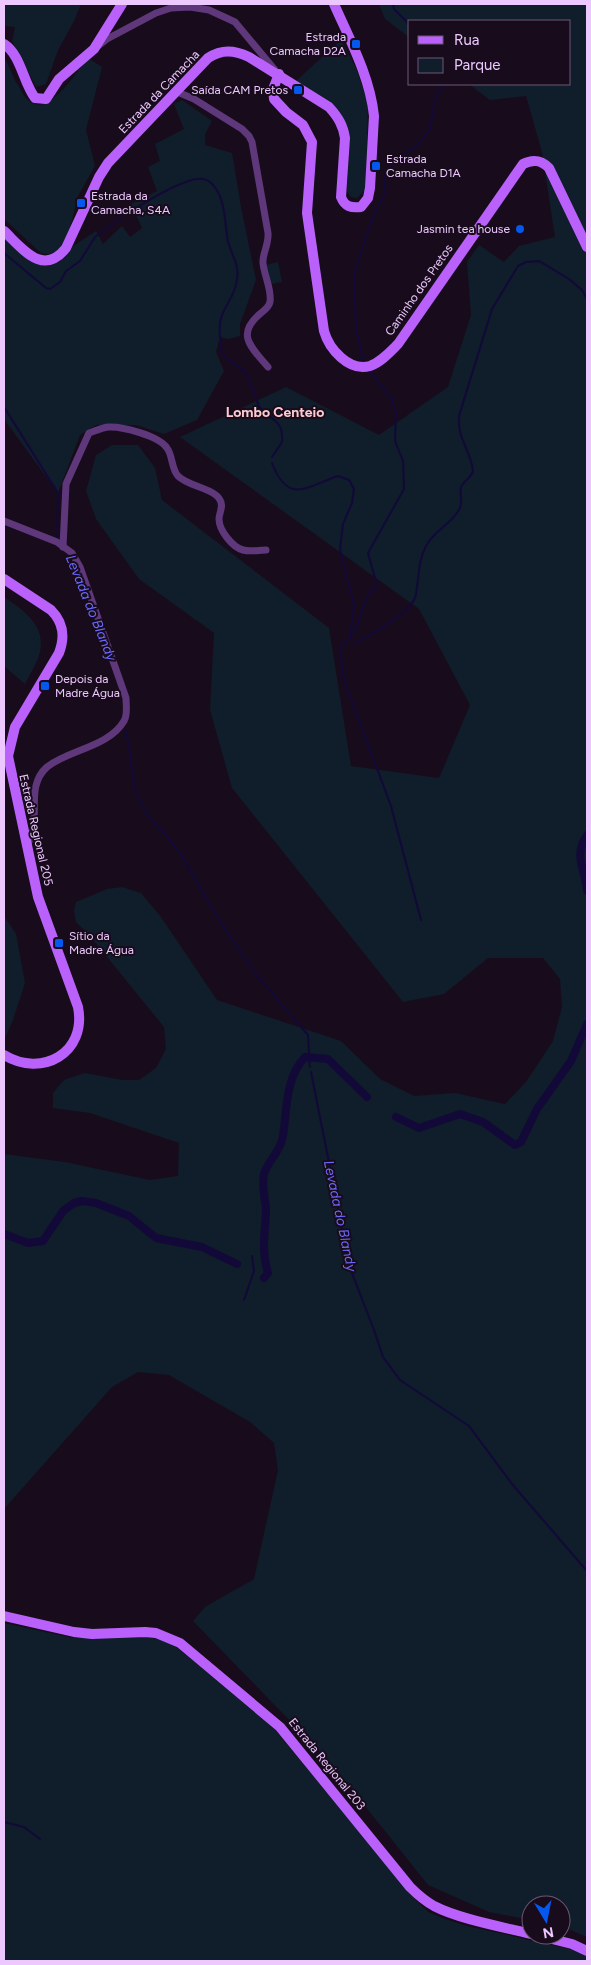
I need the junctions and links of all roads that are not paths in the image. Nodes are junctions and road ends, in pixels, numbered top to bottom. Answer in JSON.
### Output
{"nodes":[{"id":1,"x":122,"y":4,"type":"edge"},
{"id":2,"x":334,"y":4,"type":"edge"},
{"id":3,"x":4,"y":44,"type":"edge"},
{"id":4,"x":94,"y":49,"type":"junction"},
{"id":5,"x":278,"y":74,"type":"junction"},
{"id":6,"x":175,"y":91,"type":"junction"},
{"id":7,"x":4,"y":231,"type":"edge"},
{"id":8,"x":587,"y":247,"type":"edge"},
{"id":9,"x":268,"y":367,"type":"dead end"},
{"id":10,"x":4,"y":521,"type":"edge"},
{"id":11,"x":63,"y":547,"type":"junction"},
{"id":12,"x":266,"y":550,"type":"dead end"},
{"id":13,"x":4,"y":579,"type":"edge"},
{"id":14,"x":26,"y":846,"type":"junction"},
{"id":15,"x":4,"y":1055,"type":"edge"},
{"id":16,"x":4,"y":1616,"type":"edge"},
{"id":17,"x":521,"y":1931,"type":"edge"},
{"id":18,"x":571,"y":1944,"type":"edge"},
{"id":19,"x":587,"y":1951,"type":"edge"}],
"edges":[{"from":1,"to":4,"type":"main road"},
{"from":2,"to":5,"type":"main road","name":"Estrada da Camacha"},
{"from":3,"to":4,"type":"main road"},
{"from":4,"to":5,"type":"street"},
{"from":5,"to":6,"type":"main road","name":"Estrada da Camacha"},
{"from":5,"to":8,"type":"main road","name":"Caminho dos Pretos"},
{"from":6,"to":7,"type":"main road","name":"Estrada da Camacha"},
{"from":6,"to":9,"type":"street"},
{"from":10,"to":11,"type":"street"},
{"from":11,"to":12,"type":"street"},
{"from":11,"to":14,"type":"street"},
{"from":13,"to":14,"type":"main road","name":"Estrada Regional 205"},
{"from":14,"to":15,"type":"main road","name":"Estrada Regional 205"},
{"from":16,"to":17,"type":"main road","name":"Estrada Regional 203"},
{"from":18,"to":19,"type":"main road"}]}
